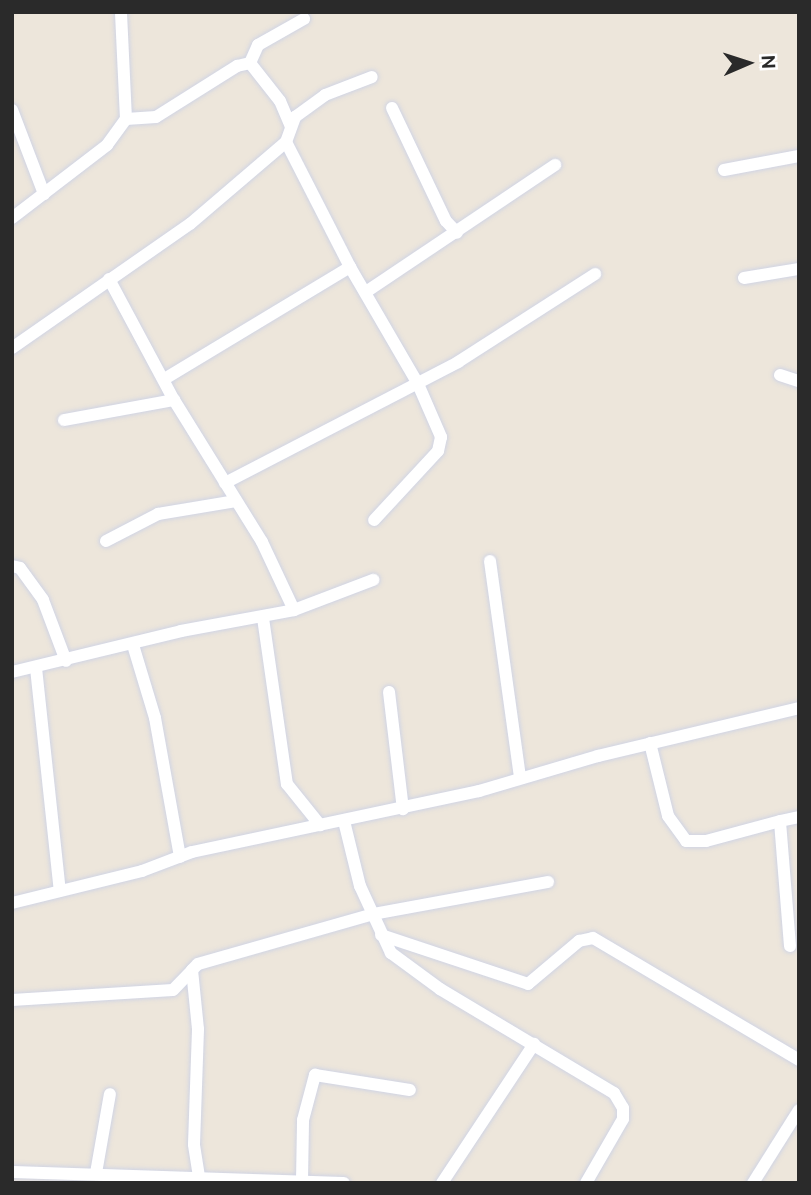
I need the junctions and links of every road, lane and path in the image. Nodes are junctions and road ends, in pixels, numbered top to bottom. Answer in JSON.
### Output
{"nodes":[{"id":1,"x":121,"y":12,"type":"edge"},
{"id":2,"x":304,"y":19,"type":"dead end"},
{"id":3,"x":250,"y":63,"type":"junction"},
{"id":4,"x":372,"y":77,"type":"dead end"},
{"id":5,"x":391,"y":108,"type":"dead end"},
{"id":6,"x":12,"y":110,"type":"edge"},
{"id":7,"x":126,"y":119,"type":"junction"},
{"id":8,"x":291,"y":127,"type":"junction"},
{"id":9,"x":286,"y":142,"type":"junction"},
{"id":10,"x":799,"y":156,"type":"edge"},
{"id":11,"x":555,"y":166,"type":"dead end"},
{"id":12,"x":724,"y":170,"type":"dead end"},
{"id":13,"x":44,"y":194,"type":"junction"},
{"id":14,"x":12,"y":218,"type":"edge"},
{"id":15,"x":457,"y":233,"type":"junction"},
{"id":16,"x":350,"y":267,"type":"junction"},
{"id":17,"x":799,"y":269,"type":"edge"},
{"id":18,"x":595,"y":274,"type":"dead end"},
{"id":19,"x":744,"y":278,"type":"dead end"},
{"id":20,"x":109,"y":279,"type":"junction"},
{"id":21,"x":366,"y":292,"type":"junction"},
{"id":22,"x":12,"y":348,"type":"edge"},
{"id":23,"x":780,"y":374,"type":"dead end"},
{"id":24,"x":166,"y":379,"type":"junction"},
{"id":25,"x":799,"y":381,"type":"edge"},
{"id":26,"x":418,"y":384,"type":"junction"},
{"id":27,"x":174,"y":400,"type":"junction"},
{"id":28,"x":64,"y":420,"type":"dead end"},
{"id":29,"x":225,"y":483,"type":"junction"},
{"id":30,"x":236,"y":501,"type":"junction"},
{"id":31,"x":374,"y":520,"type":"dead end"},
{"id":32,"x":106,"y":541,"type":"dead end"},
{"id":33,"x":490,"y":561,"type":"dead end"},
{"id":34,"x":12,"y":566,"type":"edge"},
{"id":35,"x":373,"y":580,"type":"dead end"},
{"id":36,"x":294,"y":610,"type":"junction"},
{"id":37,"x":263,"y":618,"type":"junction"},
{"id":38,"x":133,"y":645,"type":"junction"},
{"id":39,"x":66,"y":661,"type":"junction"},
{"id":40,"x":36,"y":668,"type":"junction"},
{"id":41,"x":12,"y":672,"type":"edge"},
{"id":42,"x":389,"y":692,"type":"dead end"},
{"id":43,"x":799,"y":708,"type":"edge"},
{"id":44,"x":650,"y":743,"type":"junction"},
{"id":45,"x":520,"y":777,"type":"junction"},
{"id":46,"x":403,"y":809,"type":"junction"},
{"id":47,"x":799,"y":817,"type":"edge"},
{"id":48,"x":344,"y":821,"type":"junction"},
{"id":49,"x":780,"y":821,"type":"junction"},
{"id":50,"x":320,"y":825,"type":"junction"},
{"id":51,"x":180,"y":857,"type":"junction"},
{"id":52,"x":548,"y":882,"type":"dead end"},
{"id":53,"x":60,"y":891,"type":"junction"},
{"id":54,"x":12,"y":903,"type":"edge"},
{"id":55,"x":373,"y":914,"type":"junction"},
{"id":56,"x":381,"y":935,"type":"junction"},
{"id":57,"x":790,"y":946,"type":"dead end"},
{"id":58,"x":191,"y":970,"type":"junction"},
{"id":59,"x":12,"y":1000,"type":"edge"},
{"id":60,"x":534,"y":1044,"type":"junction"},
{"id":61,"x":799,"y":1060,"type":"edge"},
{"id":62,"x":410,"y":1090,"type":"dead end"},
{"id":63,"x":110,"y":1094,"type":"dead end"},
{"id":64,"x":799,"y":1110,"type":"edge"},
{"id":65,"x":96,"y":1173,"type":"junction"},
{"id":66,"x":17,"y":1175,"type":"edge"},
{"id":67,"x":198,"y":1180,"type":"edge"},
{"id":68,"x":302,"y":1180,"type":"junction"},
{"id":69,"x":344,"y":1183,"type":"edge"},
{"id":70,"x":442,"y":1183,"type":"edge"},
{"id":71,"x":586,"y":1183,"type":"edge"},
{"id":72,"x":753,"y":1183,"type":"edge"}],
"edges":[{"from":1,"to":7,"type":"street"},
{"from":2,"to":3,"type":"street"},
{"from":3,"to":7,"type":"street"},
{"from":3,"to":8,"type":"street"},
{"from":4,"to":8,"type":"street"},
{"from":5,"to":15,"type":"street"},
{"from":6,"to":13,"type":"street"},
{"from":7,"to":13,"type":"street"},
{"from":8,"to":9,"type":"street"},
{"from":9,"to":16,"type":"street"},
{"from":9,"to":20,"type":"street"},
{"from":10,"to":12,"type":"street"},
{"from":11,"to":15,"type":"street"},
{"from":13,"to":14,"type":"street"},
{"from":15,"to":21,"type":"street"},
{"from":16,"to":21,"type":"street"},
{"from":16,"to":24,"type":"street"},
{"from":17,"to":19,"type":"street"},
{"from":18,"to":26,"type":"street"},
{"from":20,"to":22,"type":"street"},
{"from":20,"to":24,"type":"street"},
{"from":21,"to":26,"type":"street"},
{"from":23,"to":25,"type":"street"},
{"from":24,"to":27,"type":"street"},
{"from":26,"to":29,"type":"street"},
{"from":26,"to":31,"type":"street"},
{"from":27,"to":28,"type":"street"},
{"from":27,"to":29,"type":"street"},
{"from":29,"to":30,"type":"street"},
{"from":30,"to":32,"type":"street"},
{"from":30,"to":36,"type":"street"},
{"from":33,"to":45,"type":"street"},
{"from":34,"to":39,"type":"street"},
{"from":35,"to":36,"type":"street"},
{"from":36,"to":37,"type":"street"},
{"from":37,"to":38,"type":"street"},
{"from":37,"to":50,"type":"street"},
{"from":38,"to":39,"type":"street"},
{"from":38,"to":51,"type":"street"},
{"from":39,"to":40,"type":"street"},
{"from":40,"to":41,"type":"street"},
{"from":40,"to":53,"type":"street"},
{"from":42,"to":46,"type":"street"},
{"from":43,"to":44,"type":"street"},
{"from":44,"to":45,"type":"street"},
{"from":44,"to":49,"type":"street"},
{"from":45,"to":46,"type":"street"},
{"from":46,"to":48,"type":"street"},
{"from":47,"to":49,"type":"street"},
{"from":48,"to":50,"type":"street"},
{"from":48,"to":55,"type":"street"},
{"from":49,"to":57,"type":"street"},
{"from":50,"to":51,"type":"street"},
{"from":51,"to":53,"type":"street"},
{"from":52,"to":55,"type":"street"},
{"from":53,"to":54,"type":"street"},
{"from":55,"to":56,"type":"street"},
{"from":55,"to":58,"type":"street"},
{"from":56,"to":60,"type":"street"},
{"from":56,"to":61,"type":"street"},
{"from":58,"to":59,"type":"street"},
{"from":58,"to":67,"type":"street"},
{"from":60,"to":70,"type":"street"},
{"from":60,"to":71,"type":"street"},
{"from":62,"to":68,"type":"street"},
{"from":63,"to":65,"type":"street"},
{"from":64,"to":72,"type":"street"},
{"from":65,"to":66,"type":"street"},
{"from":65,"to":67,"type":"street"},
{"from":67,"to":68,"type":"street"},
{"from":68,"to":69,"type":"street"}]}
